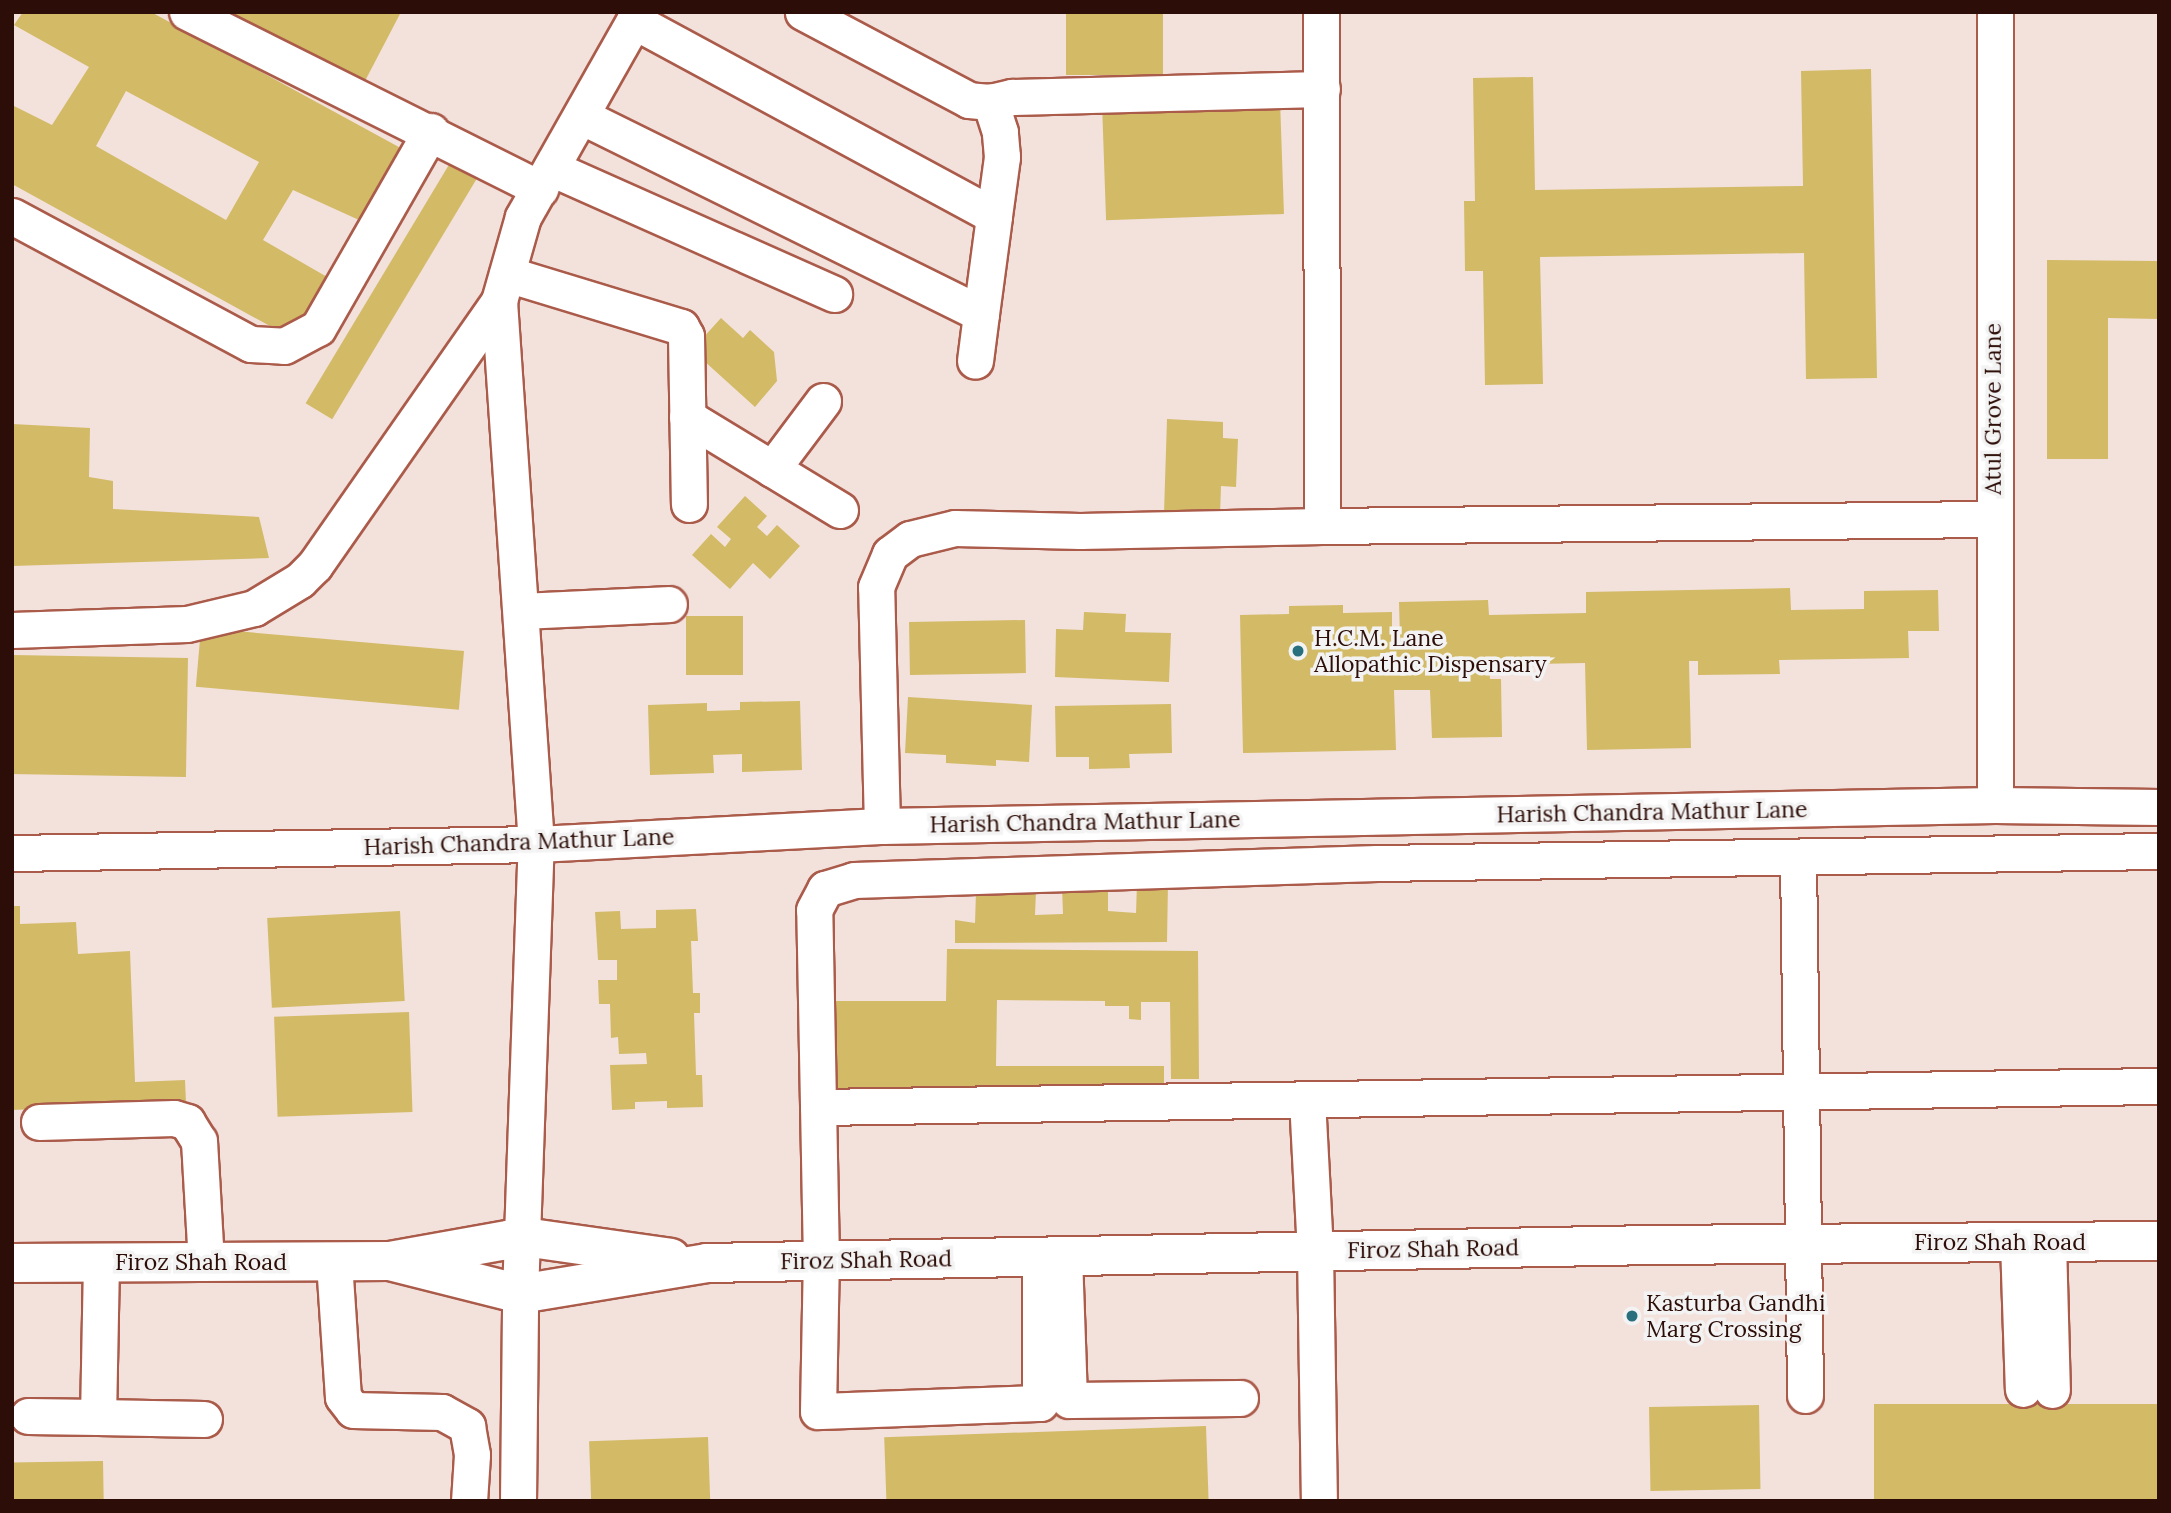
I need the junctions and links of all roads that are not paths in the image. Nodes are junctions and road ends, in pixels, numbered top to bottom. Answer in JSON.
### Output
{"nodes":[{"id":1,"x":187,"y":12,"type":"edge"},
{"id":2,"x":803,"y":12,"type":"edge"},
{"id":3,"x":1321,"y":12,"type":"edge"},
{"id":4,"x":1994,"y":12,"type":"edge"},
{"id":5,"x":637,"y":17,"type":"edge"},
{"id":6,"x":1322,"y":89,"type":"junction"},
{"id":7,"x":989,"y":103,"type":"junction"},
{"id":8,"x":581,"y":116,"type":"junction"},
{"id":9,"x":431,"y":131,"type":"junction"},
{"id":10,"x":545,"y":178,"type":"junction"},
{"id":11,"x":12,"y":216,"type":"edge"},
{"id":12,"x":994,"y":216,"type":"junction"},
{"id":13,"x":503,"y":288,"type":"junction"},
{"id":14,"x":834,"y":294,"type":"dead end"},
{"id":15,"x":981,"y":314,"type":"junction"},
{"id":16,"x":975,"y":361,"type":"dead end"},
{"id":17,"x":822,"y":401,"type":"dead end"},
{"id":18,"x":687,"y":417,"type":"junction"},
{"id":19,"x":772,"y":469,"type":"junction"},
{"id":20,"x":689,"y":504,"type":"dead end"},
{"id":21,"x":840,"y":510,"type":"dead end"},
{"id":22,"x":1993,"y":519,"type":"junction"},
{"id":23,"x":1322,"y":526,"type":"junction"},
{"id":24,"x":669,"y":604,"type":"dead end"},
{"id":25,"x":523,"y":611,"type":"junction"},
{"id":26,"x":12,"y":630,"type":"edge"},
{"id":27,"x":1996,"y":805,"type":"junction"},
{"id":28,"x":2159,"y":807,"type":"edge"},
{"id":29,"x":882,"y":826,"type":"junction"},
{"id":30,"x":536,"y":844,"type":"junction"},
{"id":31,"x":2159,"y":850,"type":"edge"},
{"id":32,"x":12,"y":853,"type":"edge"},
{"id":33,"x":1798,"y":857,"type":"junction"},
{"id":34,"x":2159,"y":1086,"type":"edge"},
{"id":35,"x":1799,"y":1092,"type":"junction"},
{"id":36,"x":1307,"y":1099,"type":"junction"},
{"id":37,"x":818,"y":1107,"type":"junction"},
{"id":38,"x":39,"y":1122,"type":"dead end"},
{"id":39,"x":524,"y":1237,"type":"junction"},
{"id":40,"x":2159,"y":1241,"type":"edge"},
{"id":41,"x":2033,"y":1242,"type":"junction"},
{"id":42,"x":1800,"y":1243,"type":"junction"},
{"id":43,"x":1315,"y":1251,"type":"junction"},
{"id":44,"x":1052,"y":1256,"type":"junction"},
{"id":45,"x":390,"y":1261,"type":"junction"},
{"id":46,"x":821,"y":1261,"type":"junction"},
{"id":47,"x":101,"y":1262,"type":"junction"},
{"id":48,"x":206,"y":1262,"type":"junction"},
{"id":49,"x":334,"y":1262,"type":"junction"},
{"id":50,"x":12,"y":1263,"type":"edge"},
{"id":51,"x":707,"y":1263,"type":"junction"},
{"id":52,"x":520,"y":1294,"type":"junction"},
{"id":53,"x":2038,"y":1390,"type":"dead end"},
{"id":54,"x":1805,"y":1395,"type":"dead end"},
{"id":55,"x":1240,"y":1398,"type":"dead end"},
{"id":56,"x":28,"y":1416,"type":"dead end"},
{"id":57,"x":98,"y":1417,"type":"junction"},
{"id":58,"x":204,"y":1419,"type":"dead end"},
{"id":59,"x":469,"y":1501,"type":"edge"},
{"id":60,"x":519,"y":1501,"type":"edge"},
{"id":61,"x":1319,"y":1501,"type":"edge"}],
"edges":[{"from":1,"to":9,"type":"street"},
{"from":2,"to":7,"type":"street"},
{"from":3,"to":6,"type":"street"},
{"from":4,"to":22,"type":"street","name":"Atul Grove Lane"},
{"from":5,"to":8,"type":"street"},
{"from":5,"to":12,"type":"street"},
{"from":6,"to":7,"type":"street"},
{"from":6,"to":23,"type":"street"},
{"from":7,"to":12,"type":"street"},
{"from":8,"to":10,"type":"street"},
{"from":8,"to":15,"type":"street"},
{"from":9,"to":10,"type":"street"},
{"from":9,"to":11,"type":"street"},
{"from":10,"to":13,"type":"street"},
{"from":10,"to":14,"type":"street"},
{"from":12,"to":15,"type":"street"},
{"from":13,"to":18,"type":"street"},
{"from":13,"to":25,"type":"street"},
{"from":13,"to":26,"type":"street"},
{"from":15,"to":16,"type":"street"},
{"from":17,"to":19,"type":"street"},
{"from":18,"to":19,"type":"street"},
{"from":18,"to":20,"type":"street"},
{"from":19,"to":21,"type":"street"},
{"from":22,"to":23,"type":"street"},
{"from":22,"to":27,"type":"street","name":"Atul Grove Lane"},
{"from":23,"to":29,"type":"street"},
{"from":24,"to":25,"type":"street"},
{"from":25,"to":30,"type":"street"},
{"from":27,"to":28,"type":"street","name":"Harish Chandra Mathur Lane"},
{"from":27,"to":29,"type":"street","name":"Harish Chandra Mathur Lane"},
{"from":29,"to":30,"type":"street","name":"Harish Chandra Mathur Lane"},
{"from":30,"to":32,"type":"street","name":"Harish Chandra Mathur Lane"},
{"from":30,"to":39,"type":"street"},
{"from":31,"to":33,"type":"street"},
{"from":33,"to":35,"type":"street"},
{"from":33,"to":37,"type":"street"},
{"from":34,"to":35,"type":"street"},
{"from":35,"to":36,"type":"street"},
{"from":35,"to":42,"type":"street"},
{"from":36,"to":37,"type":"street"},
{"from":36,"to":43,"type":"street"},
{"from":37,"to":46,"type":"street"},
{"from":38,"to":48,"type":"street"},
{"from":39,"to":45,"type":"main road","name":"Firoz Shah Road"},
{"from":39,"to":51,"type":"main road","name":"Firoz Shah Road"},
{"from":39,"to":52,"type":"street"},
{"from":40,"to":41,"type":"main road","name":"Firoz Shah Road"},
{"from":41,"to":42,"type":"main road","name":"Firoz Shah Road"},
{"from":41,"to":53,"type":"street"},
{"from":42,"to":43,"type":"main road","name":"Firoz Shah Road"},
{"from":42,"to":54,"type":"street"},
{"from":43,"to":44,"type":"main road","name":"Firoz Shah Road"},
{"from":43,"to":61,"type":"street"},
{"from":44,"to":46,"type":"main road","name":"Firoz Shah Road"},
{"from":44,"to":46,"type":"street"},
{"from":44,"to":55,"type":"street"},
{"from":45,"to":49,"type":"main road","name":"Firoz Shah Road"},
{"from":45,"to":52,"type":"main road","name":"Firoz Shah Road"},
{"from":46,"to":51,"type":"main road","name":"Firoz Shah Road"},
{"from":47,"to":48,"type":"main road","name":"Firoz Shah Road"},
{"from":47,"to":50,"type":"main road","name":"Firoz Shah Road"},
{"from":47,"to":57,"type":"street"},
{"from":48,"to":49,"type":"main road","name":"Firoz Shah Road"},
{"from":49,"to":59,"type":"street"},
{"from":51,"to":52,"type":"main road","name":"Firoz Shah Road"},
{"from":52,"to":60,"type":"street"},
{"from":56,"to":57,"type":"street"},
{"from":57,"to":58,"type":"street"}]}
